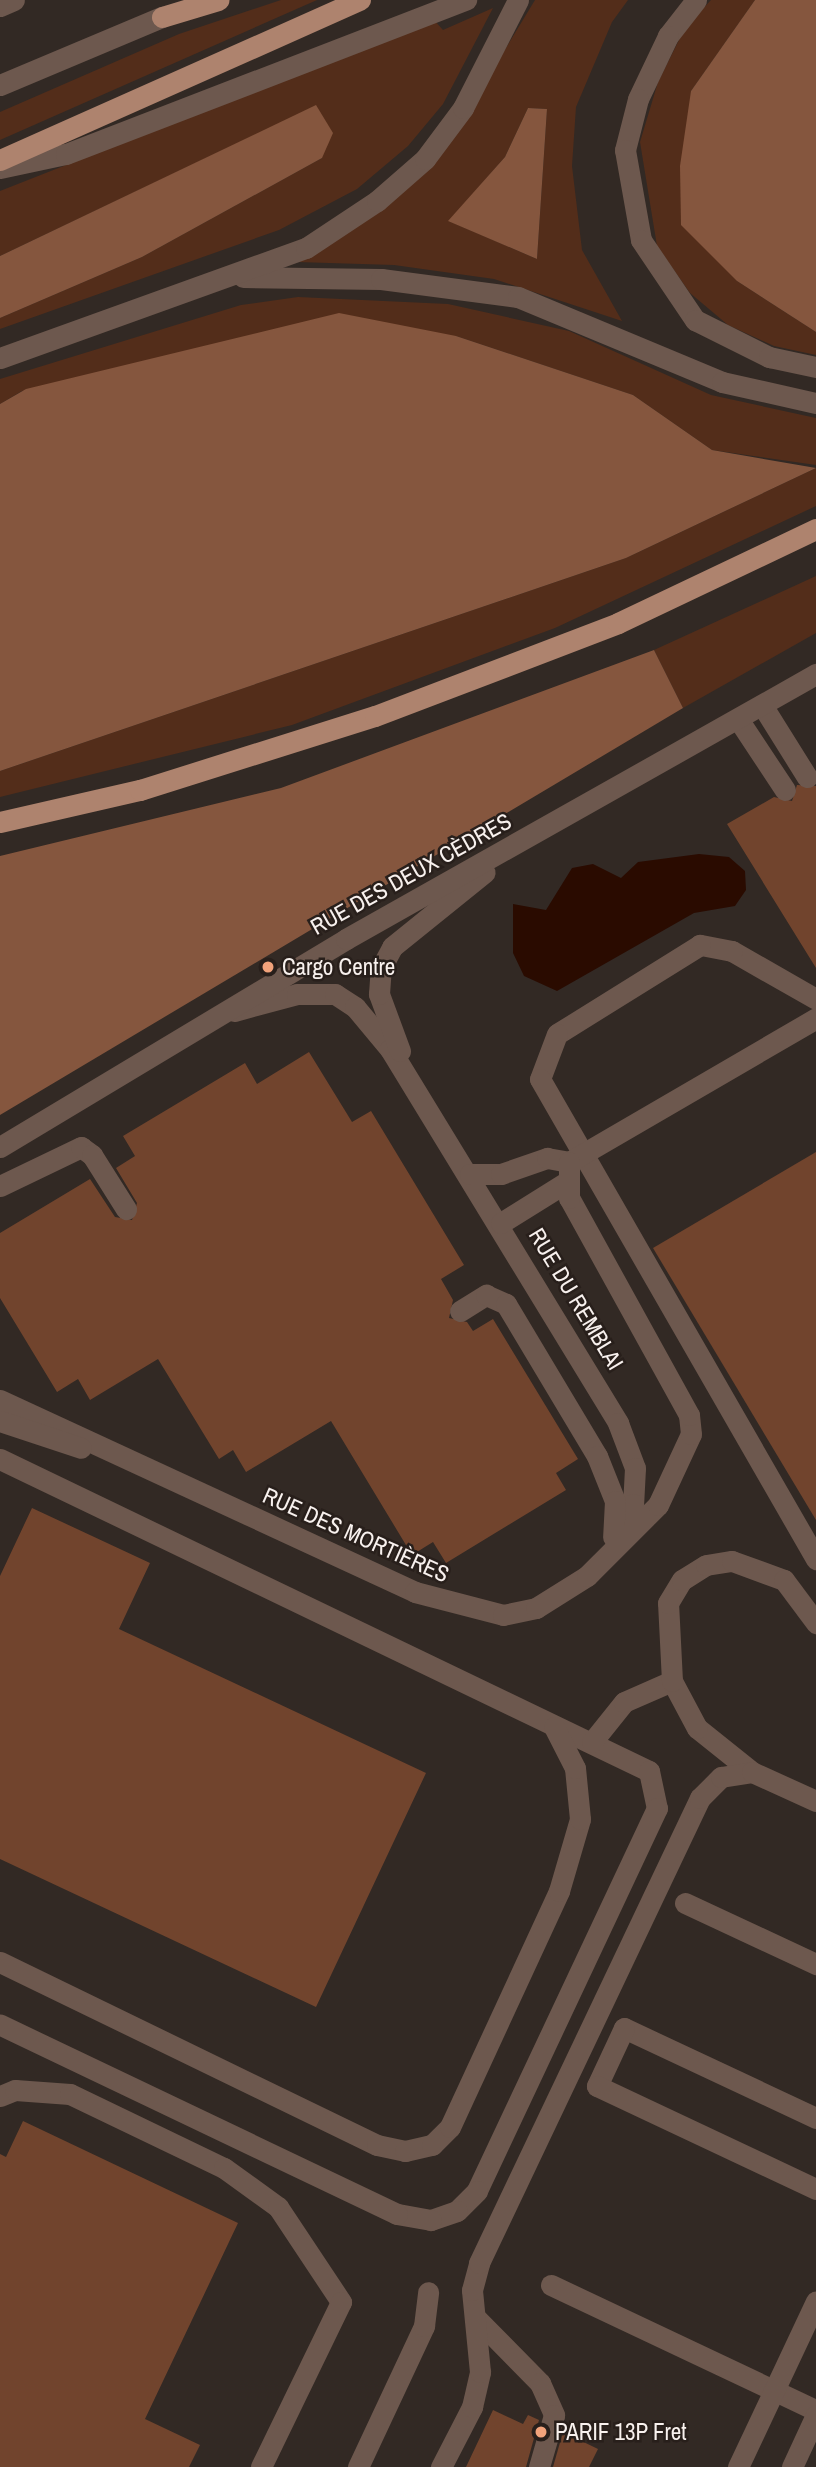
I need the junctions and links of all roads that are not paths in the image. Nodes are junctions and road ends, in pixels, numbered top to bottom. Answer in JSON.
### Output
{"nodes":[{"id":1,"x":14,"y":0,"type":"edge"},
{"id":2,"x":218,"y":0,"type":"edge"},
{"id":3,"x":360,"y":0,"type":"edge"},
{"id":4,"x":466,"y":0,"type":"edge"},
{"id":5,"x":518,"y":0,"type":"edge"},
{"id":6,"x":696,"y":0,"type":"edge"},
{"id":7,"x":0,"y":6,"type":"edge"},
{"id":8,"x":162,"y":18,"type":"joint"},
{"id":9,"x":0,"y":85,"type":"edge"},
{"id":10,"x":0,"y":160,"type":"edge"},
{"id":11,"x":0,"y":168,"type":"edge"},
{"id":12,"x":231,"y":277,"type":"junction"},
{"id":13,"x":0,"y":358,"type":"edge"},
{"id":14,"x":816,"y":367,"type":"edge"},
{"id":15,"x":816,"y":403,"type":"edge"},
{"id":16,"x":816,"y":529,"type":"edge"},
{"id":17,"x":816,"y":674,"type":"edge"},
{"id":18,"x":762,"y":705,"type":"junction"},
{"id":19,"x":738,"y":719,"type":"junction"},
{"id":20,"x":807,"y":777,"type":"dead end"},
{"id":21,"x":785,"y":790,"type":"dead end"},
{"id":22,"x":0,"y":821,"type":"edge"},
{"id":23,"x":507,"y":850,"type":"junction"},
{"id":24,"x":816,"y":999,"type":"edge"},
{"id":25,"x":218,"y":1014,"type":"junction"},
{"id":26,"x":816,"y":1018,"type":"edge"},
{"id":27,"x":417,"y":1088,"type":"junction"},
{"id":28,"x":36,"y":1131,"type":"junction"},
{"id":29,"x":0,"y":1147,"type":"edge"},
{"id":30,"x":0,"y":1157,"type":"edge"},
{"id":31,"x":572,"y":1167,"type":"junction"},
{"id":32,"x":470,"y":1174,"type":"junction"},
{"id":33,"x":0,"y":1186,"type":"edge"},
{"id":34,"x":126,"y":1209,"type":"dead end"},
{"id":35,"x":500,"y":1223,"type":"junction"},
{"id":36,"x":460,"y":1311,"type":"dead end"},
{"id":37,"x":0,"y":1392,"type":"edge"},
{"id":38,"x":9,"y":1404,"type":"edge"},
{"id":39,"x":0,"y":1421,"type":"edge"},
{"id":40,"x":111,"y":1452,"type":"junction"},
{"id":41,"x":0,"y":1460,"type":"edge"},
{"id":42,"x":612,"y":1549,"type":"junction"},
{"id":43,"x":816,"y":1559,"type":"edge"},
{"id":44,"x":816,"y":1623,"type":"edge"},
{"id":45,"x":672,"y":1681,"type":"junction"},
{"id":46,"x":550,"y":1723,"type":"junction"},
{"id":47,"x":592,"y":1742,"type":"junction"},
{"id":48,"x":752,"y":1772,"type":"junction"},
{"id":49,"x":816,"y":1801,"type":"edge"},
{"id":50,"x":684,"y":1903,"type":"dead end"},
{"id":51,"x":0,"y":1962,"type":"edge"},
{"id":52,"x":816,"y":1964,"type":"edge"},
{"id":53,"x":0,"y":2025,"type":"edge"},
{"id":54,"x":0,"y":2096,"type":"edge"},
{"id":55,"x":816,"y":2118,"type":"edge"},
{"id":56,"x":816,"y":2189,"type":"edge"},
{"id":57,"x":551,"y":2285,"type":"dead end"},
{"id":58,"x":428,"y":2292,"type":"dead end"},
{"id":59,"x":816,"y":2301,"type":"edge"},
{"id":60,"x":477,"y":2319,"type":"junction"},
{"id":61,"x":775,"y":2390,"type":"junction"},
{"id":62,"x":816,"y":2413,"type":"edge"},
{"id":63,"x":541,"y":2462,"type":"edge"},
{"id":64,"x":261,"y":2467,"type":"edge"},
{"id":65,"x":358,"y":2467,"type":"edge"},
{"id":66,"x":441,"y":2467,"type":"edge"},
{"id":67,"x":738,"y":2467,"type":"edge"},
{"id":68,"x":792,"y":2467,"type":"edge"}],
"edges":[{"from":1,"to":7,"type":"street"},
{"from":2,"to":8,"type":"main road"},
{"from":3,"to":10,"type":"main road"},
{"from":4,"to":11,"type":"street"},
{"from":5,"to":12,"type":"street"},
{"from":6,"to":14,"type":"street"},
{"from":8,"to":9,"type":"street"},
{"from":12,"to":13,"type":"street"},
{"from":12,"to":15,"type":"street"},
{"from":16,"to":22,"type":"main road"},
{"from":17,"to":18,"type":"street","name":"RUE DES DEUX CÈDRES"},
{"from":18,"to":19,"type":"street","name":"RUE DES DEUX CÈDRES"},
{"from":18,"to":20,"type":"street"},
{"from":19,"to":21,"type":"street"},
{"from":19,"to":23,"type":"street","name":"RUE DES DEUX CÈDRES"},
{"from":23,"to":25,"type":"street","name":"RUE DES DEUX CÈDRES"},
{"from":23,"to":27,"type":"street","name":"RUE DU REMBLAI"},
{"from":24,"to":31,"type":"street"},
{"from":25,"to":27,"type":"street","name":"RUE DU REMBLAI"},
{"from":25,"to":28,"type":"street","name":"RUE DES DEUX CÈDRES"},
{"from":26,"to":31,"type":"street"},
{"from":27,"to":32,"type":"street","name":"RUE DU REMBLAI"},
{"from":28,"to":29,"type":"street","name":"RUE DES DEUX CÈDRES"},
{"from":28,"to":30,"type":"street"},
{"from":31,"to":32,"type":"street"},
{"from":31,"to":35,"type":"street"},
{"from":31,"to":42,"type":"street","name":"RUE DES MORTIÈRES"},
{"from":31,"to":43,"type":"street"},
{"from":32,"to":35,"type":"street","name":"RUE DU REMBLAI"},
{"from":33,"to":34,"type":"street"},
{"from":35,"to":42,"type":"street","name":"RUE DU REMBLAI"},
{"from":36,"to":42,"type":"street"},
{"from":37,"to":38,"type":"street","name":"RUE DES MORTIÈRES"},
{"from":38,"to":40,"type":"street","name":"RUE DES MORTIÈRES"},
{"from":39,"to":40,"type":"street","name":"RUE DES MORTIÈRES"},
{"from":40,"to":42,"type":"street","name":"RUE DES MORTIÈRES"},
{"from":41,"to":46,"type":"street"},
{"from":44,"to":45,"type":"street"},
{"from":45,"to":47,"type":"street"},
{"from":45,"to":48,"type":"street"},
{"from":46,"to":47,"type":"street"},
{"from":46,"to":51,"type":"street"},
{"from":47,"to":53,"type":"street"},
{"from":48,"to":49,"type":"street"},
{"from":48,"to":60,"type":"street"},
{"from":50,"to":52,"type":"street"},
{"from":54,"to":64,"type":"street"},
{"from":55,"to":56,"type":"street"},
{"from":57,"to":61,"type":"street"},
{"from":58,"to":65,"type":"street"},
{"from":59,"to":61,"type":"street"},
{"from":60,"to":63,"type":"street"},
{"from":60,"to":66,"type":"street"},
{"from":61,"to":62,"type":"street"},
{"from":61,"to":67,"type":"street"},
{"from":62,"to":68,"type":"street"}]}
